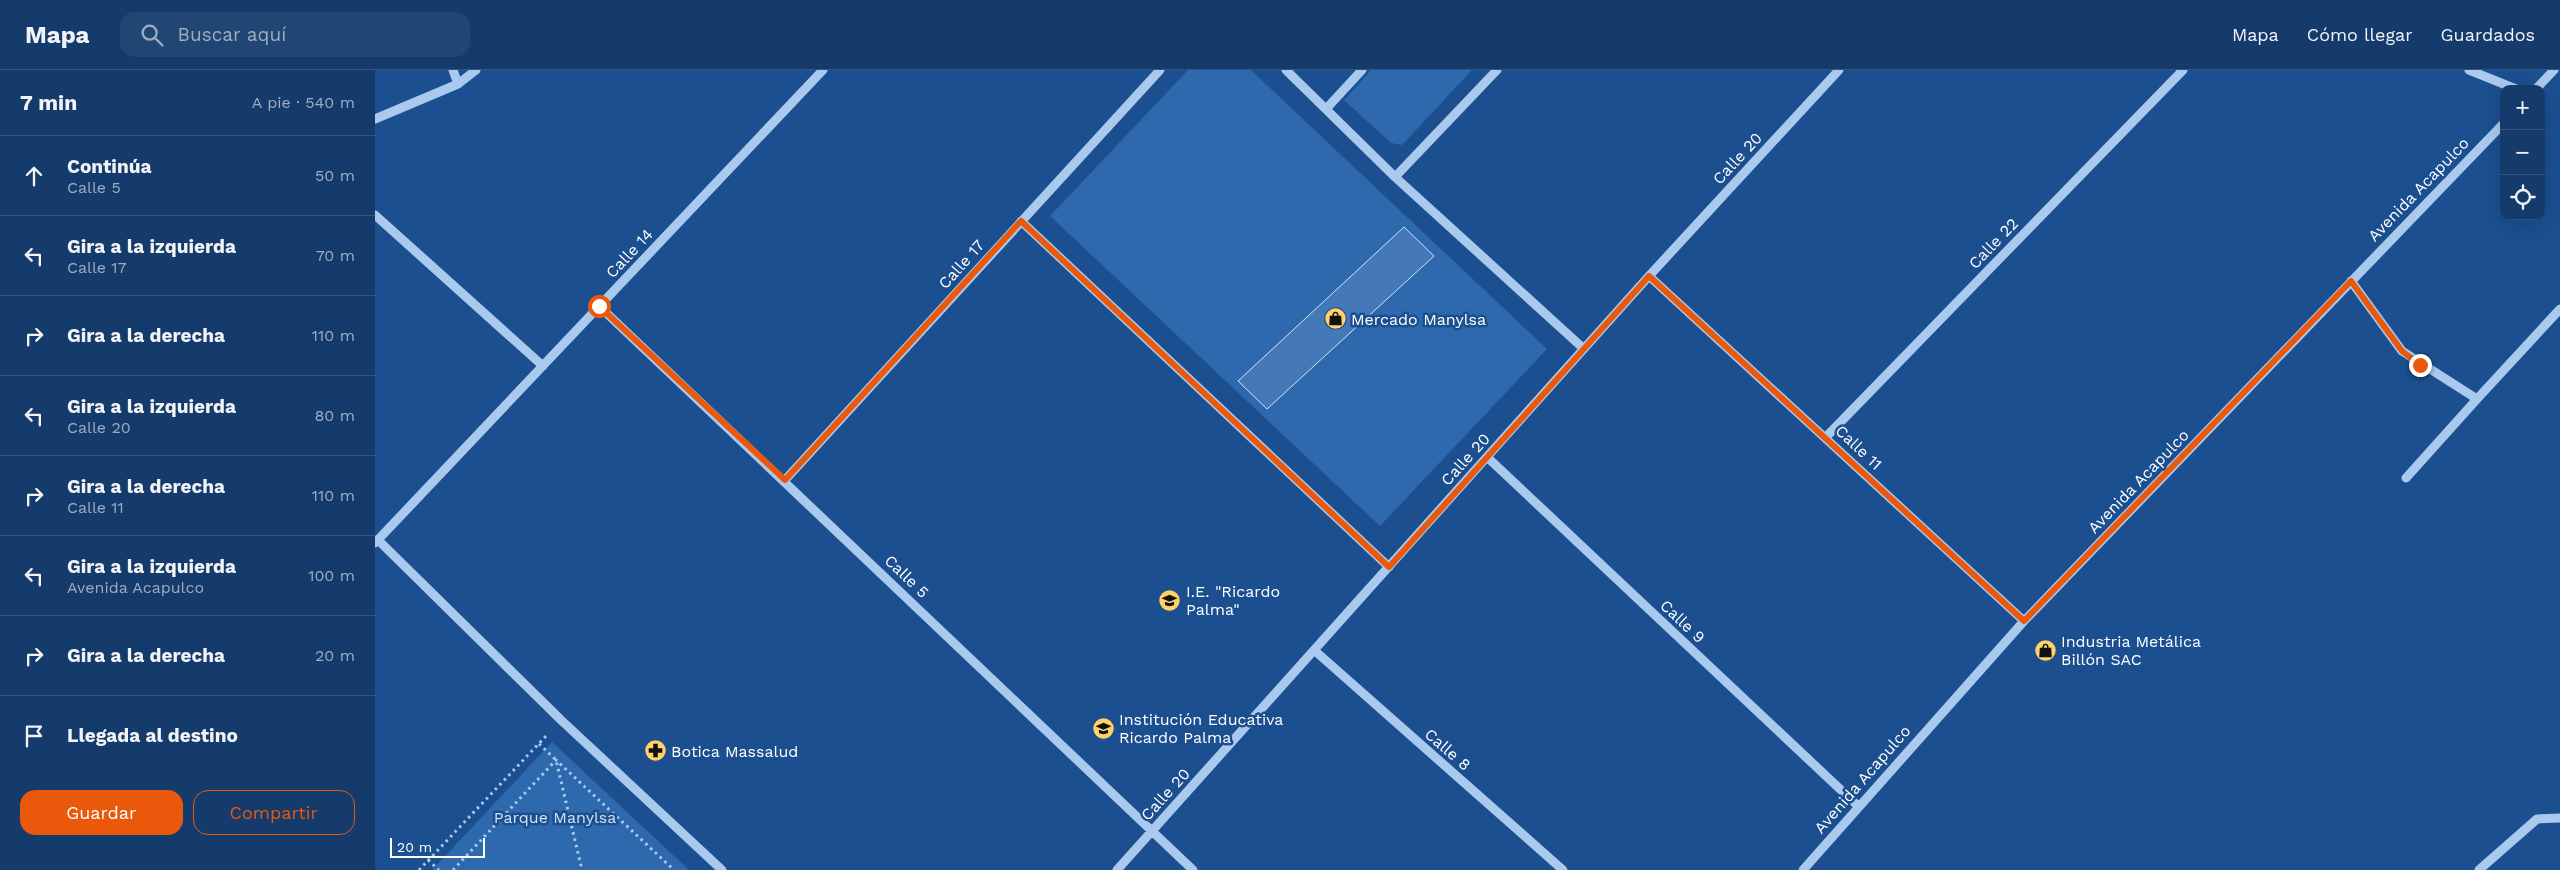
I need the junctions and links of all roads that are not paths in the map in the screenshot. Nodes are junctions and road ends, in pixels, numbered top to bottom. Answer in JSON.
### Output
{"nodes":[{"id":1,"x":453,"y":70,"type":"edge"},
{"id":2,"x":476,"y":70,"type":"edge"},
{"id":3,"x":823,"y":70,"type":"edge"},
{"id":4,"x":1161,"y":70,"type":"edge"},
{"id":5,"x":1286,"y":70,"type":"edge"},
{"id":6,"x":1363,"y":70,"type":"edge"},
{"id":7,"x":1497,"y":70,"type":"edge"},
{"id":8,"x":1839,"y":70,"type":"edge"},
{"id":9,"x":2183,"y":70,"type":"edge"},
{"id":10,"x":2469,"y":70,"type":"edge"},
{"id":11,"x":2554,"y":70,"type":"edge"},
{"id":12,"x":458,"y":84,"type":"junction"},
{"id":13,"x":2506,"y":85,"type":"edge"},
{"id":14,"x":2540,"y":85,"type":"edge"},
{"id":15,"x":1326,"y":109,"type":"junction"},
{"id":16,"x":375,"y":119,"type":"edge"},
{"id":17,"x":2500,"y":126,"type":"edge"},
{"id":18,"x":1395,"y":177,"type":"junction"},
{"id":19,"x":375,"y":216,"type":"edge"},
{"id":20,"x":1021,"y":221,"type":"junction"},
{"id":21,"x":1649,"y":276,"type":"junction"},
{"id":22,"x":2351,"y":281,"type":"junction"},
{"id":23,"x":599,"y":306,"type":"junction"},
{"id":24,"x":2560,"y":309,"type":"edge"},
{"id":25,"x":1584,"y":349,"type":"junction"},
{"id":26,"x":543,"y":366,"type":"junction"},
{"id":27,"x":2477,"y":399,"type":"junction"},
{"id":28,"x":1825,"y":436,"type":"junction"},
{"id":29,"x":1487,"y":457,"type":"junction"},
{"id":30,"x":2406,"y":478,"type":"dead end"},
{"id":31,"x":785,"y":480,"type":"junction"},
{"id":32,"x":377,"y":542,"type":"edge"},
{"id":33,"x":1389,"y":567,"type":"junction"},
{"id":34,"x":2024,"y":621,"type":"junction"},
{"id":35,"x":1314,"y":650,"type":"junction"},
{"id":36,"x":1858,"y":806,"type":"junction"},
{"id":37,"x":2560,"y":818,"type":"edge"},
{"id":38,"x":1151,"y":831,"type":"junction"},
{"id":39,"x":722,"y":870,"type":"edge"},
{"id":40,"x":1117,"y":870,"type":"edge"},
{"id":41,"x":1193,"y":870,"type":"edge"},
{"id":42,"x":1563,"y":870,"type":"edge"},
{"id":43,"x":1803,"y":870,"type":"edge"},
{"id":44,"x":2479,"y":870,"type":"edge"}],
"edges":[{"from":1,"to":12,"type":"street"},
{"from":2,"to":12,"type":"street"},
{"from":3,"to":23,"type":"street","name":"Calle 14"},
{"from":4,"to":20,"type":"street","name":"Calle 17"},
{"from":5,"to":15,"type":"street"},
{"from":6,"to":15,"type":"street"},
{"from":7,"to":18,"type":"street"},
{"from":8,"to":21,"type":"street","name":"Calle 20"},
{"from":9,"to":28,"type":"street","name":"Calle 22"},
{"from":10,"to":13,"type":"street"},
{"from":11,"to":14,"type":"street"},
{"from":12,"to":16,"type":"street"},
{"from":15,"to":18,"type":"street"},
{"from":17,"to":22,"type":"street","name":"Avenida Acapulco"},
{"from":18,"to":25,"type":"street"},
{"from":19,"to":26,"type":"street"},
{"from":20,"to":31,"type":"street","name":"Calle 17"},
{"from":20,"to":33,"type":"street"},
{"from":21,"to":25,"type":"street","name":"Calle 20"},
{"from":21,"to":28,"type":"street","name":"Calle 11"},
{"from":22,"to":27,"type":"street"},
{"from":22,"to":34,"type":"street","name":"Avenida Acapulco"},
{"from":23,"to":26,"type":"street","name":"Calle 14"},
{"from":23,"to":31,"type":"street","name":"Calle 5"},
{"from":24,"to":27,"type":"street"},
{"from":25,"to":29,"type":"street","name":"Calle 20"},
{"from":26,"to":32,"type":"street","name":"Calle 14"},
{"from":27,"to":30,"type":"street"},
{"from":28,"to":34,"type":"street","name":"Calle 11"},
{"from":29,"to":33,"type":"street","name":"Calle 20"},
{"from":29,"to":36,"type":"street","name":"Calle 9"},
{"from":31,"to":38,"type":"street","name":"Calle 5"},
{"from":32,"to":39,"type":"street"},
{"from":33,"to":35,"type":"street","name":"Calle 20"},
{"from":34,"to":36,"type":"street","name":"Avenida Acapulco"},
{"from":35,"to":38,"type":"street","name":"Calle 20"},
{"from":35,"to":42,"type":"street","name":"Calle 8"},
{"from":36,"to":43,"type":"street","name":"Avenida Acapulco"},
{"from":37,"to":44,"type":"street"},
{"from":38,"to":40,"type":"street","name":"Calle 20"},
{"from":38,"to":41,"type":"street","name":"Calle 5"}]}
